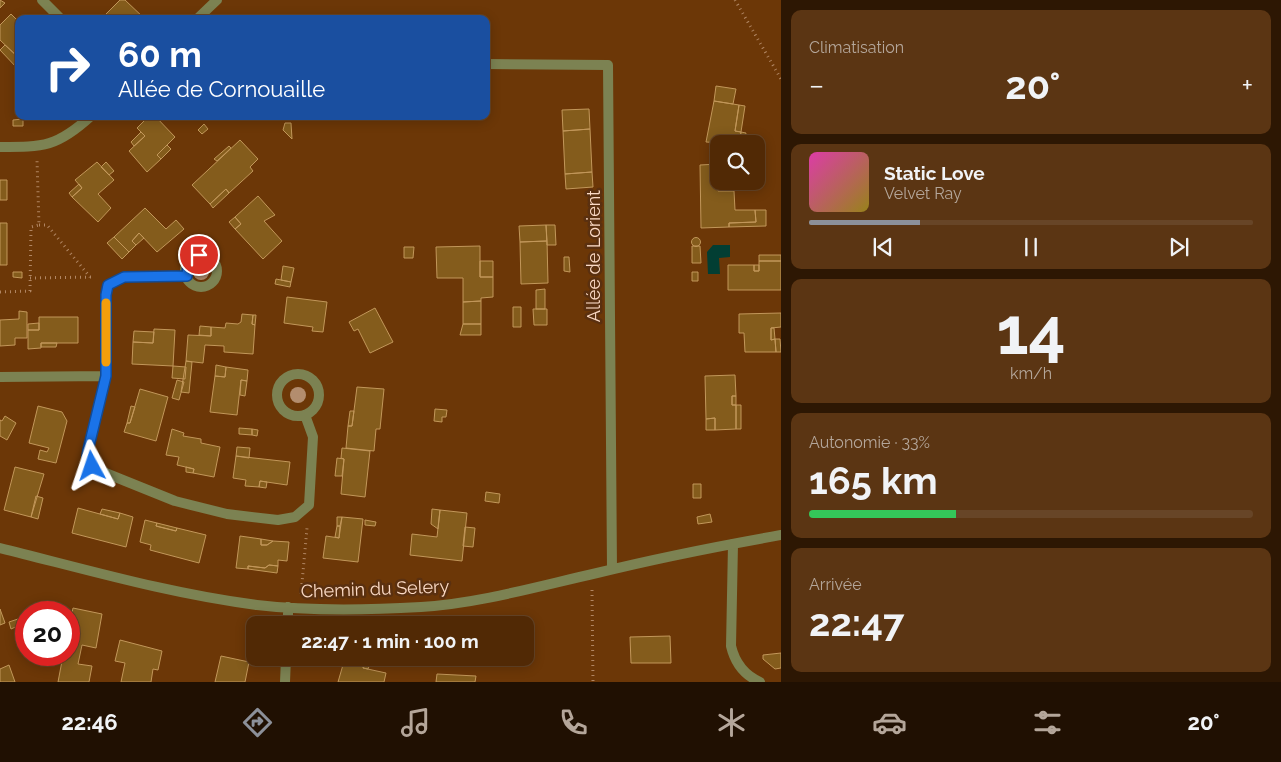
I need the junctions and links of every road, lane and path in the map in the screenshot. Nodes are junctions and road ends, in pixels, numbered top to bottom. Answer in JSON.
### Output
{"nodes":[{"id":1,"x":42,"y":0,"type":"edge"},
{"id":2,"x":217,"y":0,"type":"edge"},
{"id":3,"x":735,"y":0,"type":"edge"},
{"id":4,"x":57,"y":15,"type":"edge"},
{"id":5,"x":200,"y":15,"type":"edge"},
{"id":6,"x":490,"y":64,"type":"edge"},
{"id":7,"x":781,"y":79,"type":"edge"},
{"id":8,"x":86,"y":120,"type":"edge"},
{"id":9,"x":0,"y":147,"type":"edge"},
{"id":10,"x":37,"y":147,"type":"junction"},
{"id":11,"x":39,"y":225,"type":"junction"},
{"id":12,"x":187,"y":276,"type":"dead end"},
{"id":13,"x":90,"y":277,"type":"junction"},
{"id":14,"x":30,"y":278,"type":"junction"},
{"id":15,"x":113,"y":281,"type":"junction"},
{"id":16,"x":0,"y":292,"type":"edge"},
{"id":17,"x":106,"y":376,"type":"junction"},
{"id":18,"x":0,"y":377,"type":"edge"},
{"id":19,"x":305,"y":415,"type":"junction"},
{"id":20,"x":309,"y":505,"type":"junction"},
{"id":21,"x":781,"y":535,"type":"edge"},
{"id":22,"x":733,"y":544,"type":"junction"},
{"id":23,"x":0,"y":548,"type":"edge"},
{"id":24,"x":612,"y":569,"type":"junction"},
{"id":25,"x":592,"y":574,"type":"junction"},
{"id":26,"x":288,"y":607,"type":"junction"},
{"id":27,"x":300,"y":607,"type":"junction"},
{"id":28,"x":288,"y":616,"type":"edge"},
{"id":29,"x":286,"y":666,"type":"edge"},
{"id":30,"x":285,"y":682,"type":"edge"},
{"id":31,"x":593,"y":682,"type":"edge"},
{"id":32,"x":760,"y":682,"type":"edge"}],
"edges":[{"from":1,"to":4,"type":"street"},
{"from":2,"to":5,"type":"street"},
{"from":3,"to":7,"type":"path"},
{"from":6,"to":24,"type":"street","name":"Allée de Lorient"},
{"from":8,"to":10,"type":"street"},
{"from":9,"to":10,"type":"street"},
{"from":10,"to":11,"type":"path"},
{"from":11,"to":13,"type":"path"},
{"from":11,"to":14,"type":"path"},
{"from":12,"to":15,"type":"street"},
{"from":13,"to":14,"type":"path"},
{"from":13,"to":15,"type":"path"},
{"from":14,"to":16,"type":"path"},
{"from":15,"to":17,"type":"street"},
{"from":17,"to":18,"type":"street"},
{"from":17,"to":20,"type":"street"},
{"from":19,"to":19,"type":"street"},
{"from":19,"to":20,"type":"street"},
{"from":20,"to":27,"type":"path"},
{"from":21,"to":22,"type":"street","name":"Chemin du Selery"},
{"from":22,"to":24,"type":"street","name":"Chemin du Selery"},
{"from":22,"to":32,"type":"street"},
{"from":23,"to":26,"type":"street","name":"Chemin du Selery"},
{"from":24,"to":25,"type":"street","name":"Chemin du Selery"},
{"from":25,"to":27,"type":"street","name":"Chemin du Selery"},
{"from":25,"to":31,"type":"path"},
{"from":26,"to":27,"type":"street","name":"Chemin du Selery"},
{"from":26,"to":28,"type":"street"},
{"from":29,"to":30,"type":"street"}]}
